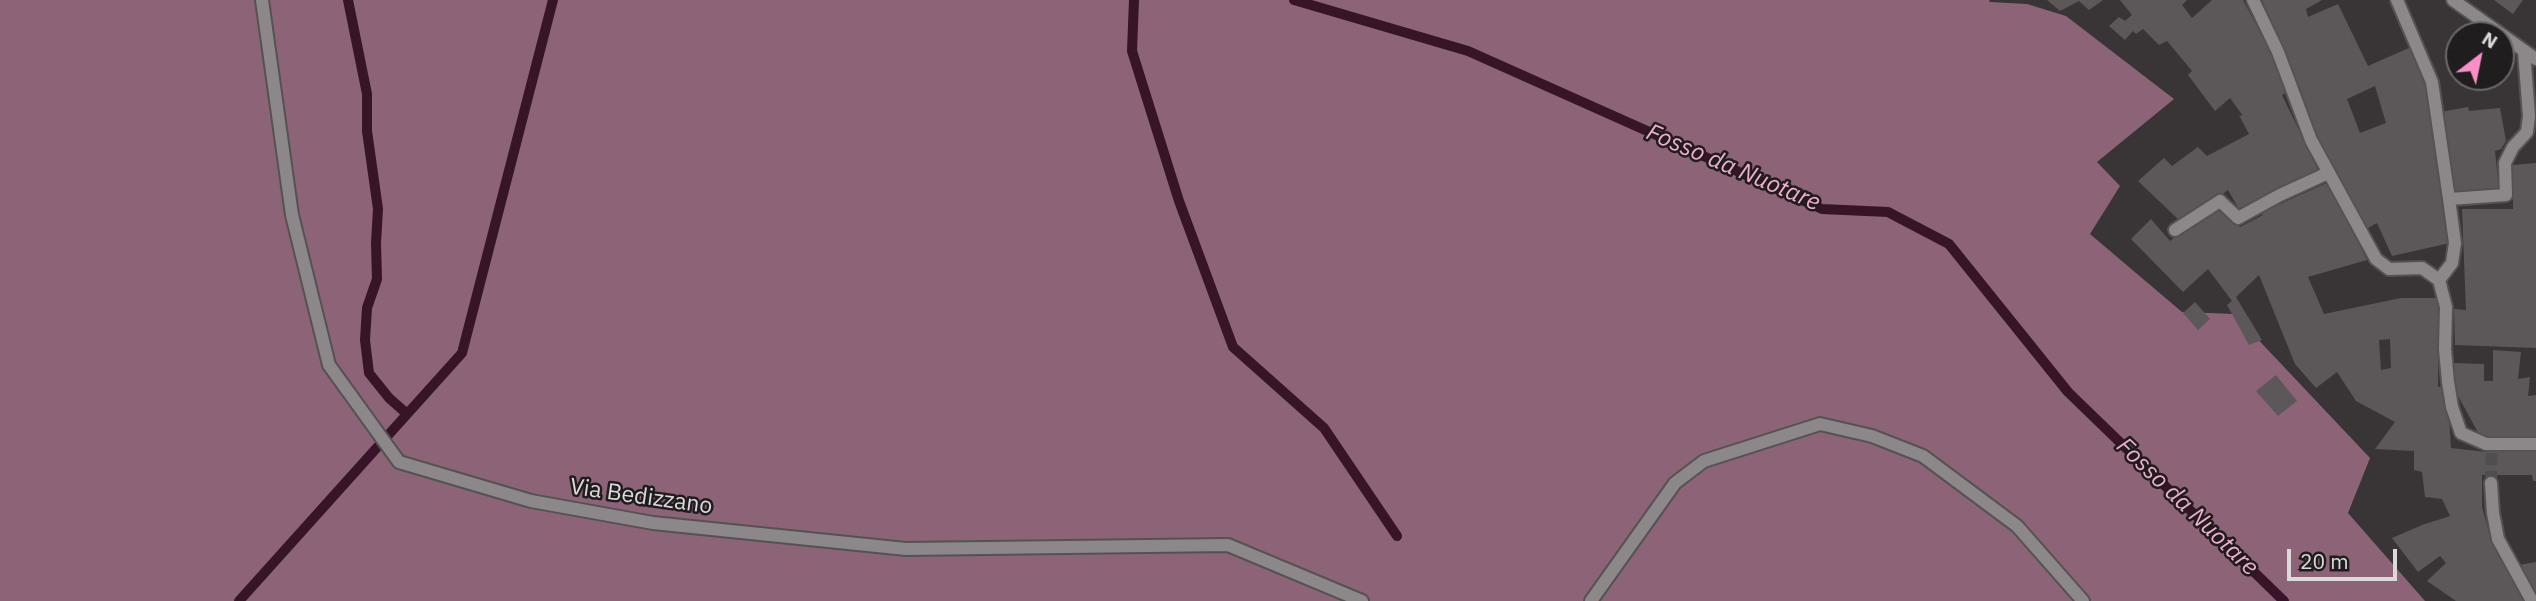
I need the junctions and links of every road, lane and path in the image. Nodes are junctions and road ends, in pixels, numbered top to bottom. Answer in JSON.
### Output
{"nodes":[{"id":1,"x":262,"y":0,"type":"edge"},
{"id":2,"x":2253,"y":0,"type":"edge"},
{"id":3,"x":2397,"y":0,"type":"edge"},
{"id":4,"x":2453,"y":0,"type":"edge"},
{"id":5,"x":2524,"y":51,"type":"junction"},
{"id":6,"x":2536,"y":59,"type":"edge"},
{"id":7,"x":2328,"y":173,"type":"junction"},
{"id":8,"x":2449,"y":199,"type":"junction"},
{"id":9,"x":2175,"y":230,"type":"dead end"},
{"id":10,"x":2439,"y":280,"type":"junction"},
{"id":11,"x":2536,"y":444,"type":"edge"},
{"id":12,"x":2491,"y":484,"type":"tunnel mouth"},
{"id":13,"x":1362,"y":601,"type":"edge"},
{"id":14,"x":1591,"y":601,"type":"edge"},
{"id":15,"x":2082,"y":601,"type":"edge"},
{"id":16,"x":2532,"y":601,"type":"edge"}],
"edges":[{"from":1,"to":13,"type":"street","name":"Via Bedizzano"},
{"from":2,"to":7,"type":"street"},
{"from":3,"to":8,"type":"street"},
{"from":4,"to":5,"type":"street"},
{"from":5,"to":6,"type":"street"},
{"from":5,"to":8,"type":"street"},
{"from":7,"to":9,"type":"street"},
{"from":7,"to":10,"type":"street"},
{"from":8,"to":10,"type":"street"},
{"from":10,"to":11,"type":"street"},
{"from":12,"to":16,"type":"street"},
{"from":14,"to":15,"type":"street"}]}
